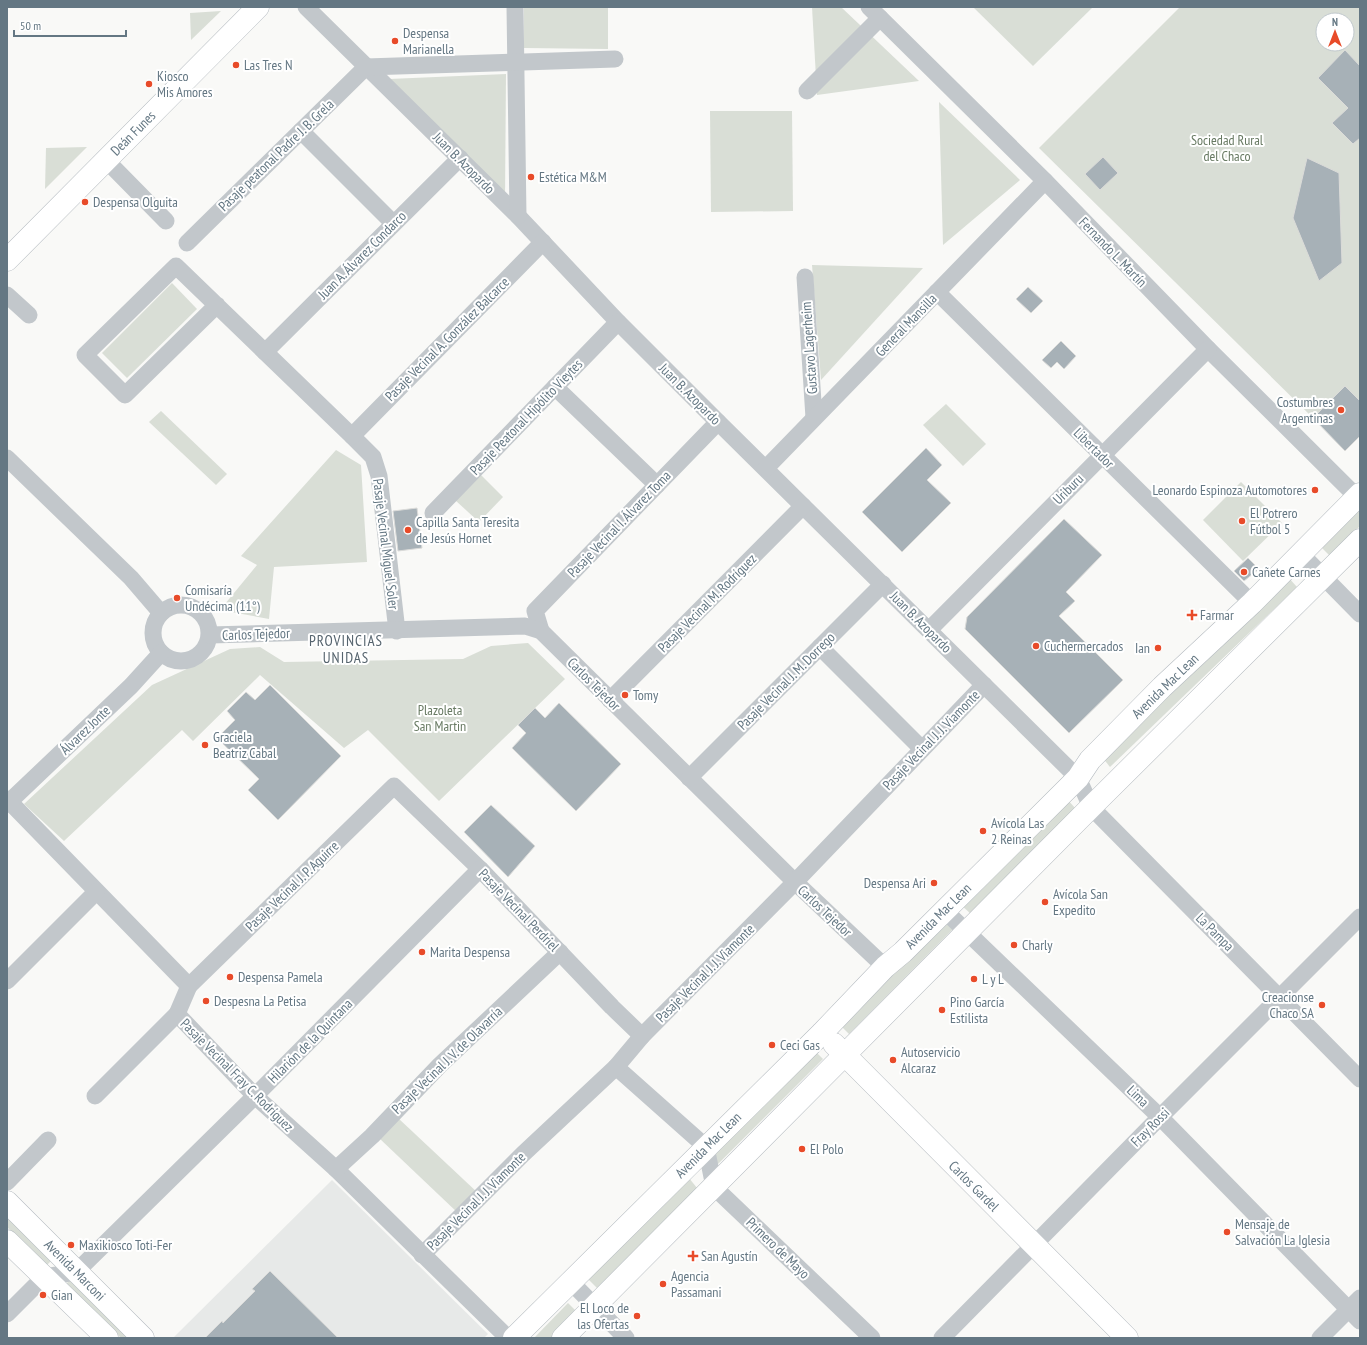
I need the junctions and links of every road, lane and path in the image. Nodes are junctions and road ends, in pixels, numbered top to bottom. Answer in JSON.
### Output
{"nodes":[{"id":1,"x":258,"y":7,"type":"edge"},
{"id":2,"x":306,"y":7,"type":"edge"},
{"id":3,"x":515,"y":7,"type":"edge"},
{"id":4,"x":875,"y":12,"type":"edge"},
{"id":5,"x":615,"y":59,"type":"dead end"},
{"id":6,"x":515,"y":62,"type":"junction"},
{"id":7,"x":366,"y":67,"type":"junction"},
{"id":8,"x":807,"y":91,"type":"dead end"},
{"id":9,"x":301,"y":131,"type":"junction"},
{"id":10,"x":460,"y":158,"type":"junction"},
{"id":11,"x":106,"y":160,"type":"junction"},
{"id":12,"x":1045,"y":181,"type":"junction"},
{"id":13,"x":518,"y":216,"type":"junction"},
{"id":14,"x":166,"y":221,"type":"dead end"},
{"id":15,"x":393,"y":223,"type":"junction"},
{"id":16,"x":187,"y":242,"type":"dead end"},
{"id":17,"x":542,"y":242,"type":"junction"},
{"id":18,"x":7,"y":260,"type":"edge"},
{"id":19,"x":805,"y":277,"type":"dead end"},
{"id":20,"x":937,"y":292,"type":"junction"},
{"id":21,"x":7,"y":295,"type":"edge"},
{"id":22,"x":217,"y":305,"type":"junction"},
{"id":23,"x":29,"y":316,"type":"dead end"},
{"id":24,"x":618,"y":322,"type":"junction"},
{"id":25,"x":1208,"y":349,"type":"junction"},
{"id":26,"x":264,"y":352,"type":"junction"},
{"id":27,"x":555,"y":387,"type":"junction"},
{"id":28,"x":814,"y":418,"type":"junction"},
{"id":29,"x":718,"y":422,"type":"junction"},
{"id":30,"x":352,"y":436,"type":"junction"},
{"id":31,"x":1102,"y":455,"type":"junction"},
{"id":32,"x":7,"y":458,"type":"edge"},
{"id":33,"x":766,"y":468,"type":"junction"},
{"id":34,"x":657,"y":485,"type":"junction"},
{"id":35,"x":1359,"y":495,"type":"edge"},
{"id":36,"x":803,"y":506,"type":"junction"},
{"id":37,"x":433,"y":513,"type":"dead end"},
{"id":38,"x":1360,"y":540,"type":"edge"},
{"id":39,"x":1301,"y":554,"type":"junction"},
{"id":40,"x":1323,"y":576,"type":"junction"},
{"id":41,"x":883,"y":584,"type":"junction"},
{"id":42,"x":1252,"y":603,"type":"junction"},
{"id":43,"x":161,"y":613,"type":"junction"},
{"id":44,"x":1360,"y":614,"type":"edge"},
{"id":45,"x":397,"y":630,"type":"junction"},
{"id":46,"x":928,"y":630,"type":"junction"},
{"id":47,"x":541,"y":631,"type":"junction"},
{"id":48,"x":210,"y":636,"type":"junction"},
{"id":49,"x":820,"y":647,"type":"junction"},
{"id":50,"x":161,"y":653,"type":"junction"},
{"id":51,"x":984,"y":685,"type":"junction"},
{"id":52,"x":610,"y":700,"type":"junction"},
{"id":53,"x":922,"y":749,"type":"junction"},
{"id":54,"x":690,"y":778,"type":"junction"},
{"id":55,"x":1078,"y":778,"type":"junction"},
{"id":56,"x":394,"y":786,"type":"joint"},
{"id":57,"x":8,"y":802,"type":"edge"},
{"id":58,"x":1091,"y":807,"type":"junction"},
{"id":59,"x":480,"y":869,"type":"junction"},
{"id":60,"x":795,"y":882,"type":"junction"},
{"id":61,"x":96,"y":892,"type":"junction"},
{"id":62,"x":944,"y":910,"type":"junction"},
{"id":63,"x":1360,"y":917,"type":"edge"},
{"id":64,"x":966,"y":932,"type":"junction"},
{"id":65,"x":560,"y":952,"type":"junction"},
{"id":66,"x":885,"y":967,"type":"junction"},
{"id":67,"x":7,"y":981,"type":"edge"},
{"id":68,"x":189,"y":986,"type":"junction"},
{"id":69,"x":1280,"y":998,"type":"junction"},
{"id":70,"x":177,"y":1014,"type":"junction"},
{"id":71,"x":822,"y":1033,"type":"junction"},
{"id":72,"x":642,"y":1036,"type":"junction"},
{"id":73,"x":844,"y":1055,"type":"junction"},
{"id":74,"x":616,"y":1067,"type":"junction"},
{"id":75,"x":1360,"y":1079,"type":"edge"},
{"id":76,"x":95,"y":1096,"type":"dead end"},
{"id":77,"x":255,"y":1096,"type":"junction"},
{"id":78,"x":1160,"y":1116,"type":"junction"},
{"id":79,"x":48,"y":1140,"type":"dead end"},
{"id":80,"x":706,"y":1147,"type":"junction"},
{"id":81,"x":336,"y":1169,"type":"junction"},
{"id":82,"x":7,"y":1182,"type":"edge"},
{"id":83,"x":714,"y":1187,"type":"junction"},
{"id":84,"x":7,"y":1202,"type":"edge"},
{"id":85,"x":7,"y":1241,"type":"edge"},
{"id":86,"x":1034,"y":1246,"type":"junction"},
{"id":87,"x":422,"y":1255,"type":"junction"},
{"id":88,"x":76,"y":1272,"type":"junction"},
{"id":89,"x":44,"y":1277,"type":"junction"},
{"id":90,"x":571,"y":1282,"type":"junction"},
{"id":91,"x":594,"y":1306,"type":"junction"},
{"id":92,"x":1356,"y":1309,"type":"edge"},
{"id":93,"x":7,"y":1314,"type":"edge"},
{"id":94,"x":107,"y":1338,"type":"edge"},
{"id":95,"x":143,"y":1338,"type":"edge"},
{"id":96,"x":508,"y":1338,"type":"edge"},
{"id":97,"x":514,"y":1338,"type":"edge"},
{"id":98,"x":563,"y":1338,"type":"edge"},
{"id":99,"x":626,"y":1338,"type":"edge"},
{"id":100,"x":872,"y":1338,"type":"edge"},
{"id":101,"x":942,"y":1338,"type":"edge"},
{"id":102,"x":1127,"y":1338,"type":"edge"},
{"id":103,"x":1320,"y":1338,"type":"edge"}],
"edges":[{"from":1,"to":11,"type":"main road","name":"Deán Funes"},
{"from":2,"to":7,"type":"street","name":"Juan B. Azopardo"},
{"from":3,"to":6,"type":"street"},
{"from":4,"to":8,"type":"street"},
{"from":4,"to":12,"type":"street","name":"Fernando L. Martín"},
{"from":5,"to":6,"type":"street"},
{"from":6,"to":7,"type":"street"},
{"from":6,"to":13,"type":"street"},
{"from":7,"to":9,"type":"street","name":"Pasaje peatonal Padre J. B. Grela"},
{"from":7,"to":10,"type":"street","name":"Juan B. Azopardo"},
{"from":9,"to":15,"type":"street"},
{"from":9,"to":16,"type":"street","name":"Pasaje peatonal Padre J. B. Grela"},
{"from":10,"to":13,"type":"street","name":"Juan B. Azopardo"},
{"from":10,"to":15,"type":"street","name":"Juan A. Álvarez Condarco"},
{"from":11,"to":14,"type":"street"},
{"from":11,"to":18,"type":"main road","name":"Deán Funes"},
{"from":12,"to":20,"type":"street","name":"General Mansilla"},
{"from":12,"to":25,"type":"street","name":"Fernando L. Martín"},
{"from":13,"to":17,"type":"street","name":"Juan B. Azopardo"},
{"from":15,"to":26,"type":"street","name":"Juan A. Álvarez Condarco"},
{"from":17,"to":24,"type":"street","name":"Juan B. Azopardo"},
{"from":17,"to":30,"type":"street","name":"Pasaje Vecinal A. González Balcarce"},
{"from":19,"to":28,"type":"street","name":"Gustavo Lagerheim"},
{"from":20,"to":28,"type":"street","name":"General Mansilla"},
{"from":20,"to":31,"type":"street","name":"Libertador"},
{"from":21,"to":23,"type":"street"},
{"from":22,"to":22,"type":"street"},
{"from":22,"to":26,"type":"street"},
{"from":24,"to":27,"type":"street","name":"Pasaje Peatonal Hipólito Vieytes"},
{"from":24,"to":29,"type":"street","name":"Juan B. Azopardo"},
{"from":25,"to":31,"type":"street","name":"Uriburu"},
{"from":25,"to":35,"type":"street","name":"Fernando L. Martín"},
{"from":26,"to":30,"type":"street"},
{"from":27,"to":34,"type":"street"},
{"from":27,"to":37,"type":"street","name":"Pasaje Peatonal Hipólito Vieytes"},
{"from":28,"to":33,"type":"street","name":"General Mansilla"},
{"from":29,"to":33,"type":"street","name":"Juan B. Azopardo"},
{"from":29,"to":34,"type":"street","name":"Pasaje Vecinal I. Álvarez Toma"},
{"from":30,"to":45,"type":"street","name":"Pasaje Vecinal Miguel Soler"},
{"from":31,"to":42,"type":"street","name":"Libertador"},
{"from":31,"to":46,"type":"street","name":"Uriburu"},
{"from":32,"to":43,"type":"street"},
{"from":33,"to":36,"type":"street","name":"Juan B. Azopardo"},
{"from":34,"to":47,"type":"street","name":"Pasaje Vecinal I. Álvarez Toma"},
{"from":35,"to":39,"type":"main road","name":"Avenida Mac Lean"},
{"from":36,"to":41,"type":"street","name":"Juan B. Azopardo"},
{"from":36,"to":52,"type":"street","name":"Pasaje Vecinal M. Rodríguez"},
{"from":38,"to":40,"type":"main road"},
{"from":39,"to":40,"type":"street"},
{"from":39,"to":42,"type":"main road","name":"Avenida Mac Lean"},
{"from":40,"to":44,"type":"street"},
{"from":40,"to":58,"type":"main road"},
{"from":41,"to":46,"type":"street","name":"Juan B. Azopardo"},
{"from":41,"to":49,"type":"street","name":"Pasaje Vecinal J. M. Dorrego"},
{"from":42,"to":55,"type":"main road","name":"Avenida Mac Lean"},
{"from":43,"to":48,"type":"street"},
{"from":43,"to":50,"type":"street"},
{"from":45,"to":47,"type":"street","name":"Carlos Tejedor"},
{"from":45,"to":48,"type":"street","name":"Carlos Tejedor"},
{"from":46,"to":51,"type":"street","name":"Juan B. Azopardo"},
{"from":47,"to":52,"type":"street","name":"Carlos Tejedor"},
{"from":48,"to":50,"type":"street"},
{"from":49,"to":53,"type":"street"},
{"from":49,"to":54,"type":"street","name":"Pasaje Vecinal J. M. Dorrego"},
{"from":50,"to":57,"type":"street","name":"Álvarez Jonte"},
{"from":51,"to":53,"type":"street","name":"Pasaje Vecinal J. J. Viamonte"},
{"from":51,"to":55,"type":"street","name":"Juan B. Azopardo"},
{"from":52,"to":54,"type":"street","name":"Carlos Tejedor"},
{"from":53,"to":60,"type":"street","name":"Pasaje Vecinal J. J. Viamonte"},
{"from":54,"to":60,"type":"street","name":"Carlos Tejedor"},
{"from":55,"to":58,"type":"street","name":"La Pampa"},
{"from":55,"to":62,"type":"main road","name":"Avenida Mac Lean"},
{"from":56,"to":59,"type":"street","name":"Pasaje Vecinal Perdriel"},
{"from":56,"to":68,"type":"street","name":"Pasaje Vecinal J. P. Aguirre"},
{"from":57,"to":61,"type":"street"},
{"from":58,"to":64,"type":"main road"},
{"from":58,"to":69,"type":"street","name":"La Pampa"},
{"from":59,"to":65,"type":"street","name":"Pasaje Vecinal Perdriel"},
{"from":59,"to":77,"type":"street","name":"Hilarión de la Quintana"},
{"from":60,"to":66,"type":"street","name":"Carlos Tejedor"},
{"from":60,"to":72,"type":"street","name":"Pasaje Vecinal J. J. Viamonte"},
{"from":61,"to":67,"type":"street"},
{"from":61,"to":68,"type":"street"},
{"from":62,"to":64,"type":"street","name":"Lima"},
{"from":62,"to":66,"type":"main road","name":"Avenida Mac Lean"},
{"from":63,"to":69,"type":"street","name":"Fray Rossi"},
{"from":64,"to":73,"type":"main road"},
{"from":64,"to":78,"type":"street","name":"Lima"},
{"from":65,"to":72,"type":"street","name":"Pasaje Vecinal Perdriel"},
{"from":65,"to":81,"type":"street","name":"Pasaje Vecinal J. V. de Olavarría"},
{"from":66,"to":71,"type":"main road","name":"Avenida Mac Lean"},
{"from":68,"to":70,"type":"street","name":"Pasaje Vecinal Fray C. Rodríguez"},
{"from":69,"to":75,"type":"street","name":"La Pampa"},
{"from":69,"to":78,"type":"street","name":"Fray Rossi"},
{"from":70,"to":76,"type":"street"},
{"from":70,"to":77,"type":"street","name":"Pasaje Vecinal Fray C. Rodríguez"},
{"from":71,"to":73,"type":"main road","name":"Carlos Gardel"},
{"from":71,"to":80,"type":"main road","name":"Avenida Mac Lean"},
{"from":72,"to":74,"type":"street","name":"Pasaje Vecinal J. J. Viamonte"},
{"from":73,"to":83,"type":"main road"},
{"from":73,"to":86,"type":"main road","name":"Carlos Gardel"},
{"from":74,"to":80,"type":"street"},
{"from":74,"to":87,"type":"street","name":"Pasaje Vecinal J. J. Viamonte"},
{"from":77,"to":81,"type":"street","name":"Pasaje Vecinal Fray C. Rodríguez"},
{"from":77,"to":88,"type":"street","name":"Hilarión de la Quintana"},
{"from":78,"to":86,"type":"street","name":"Fray Rossi"},
{"from":78,"to":92,"type":"street","name":"Lima"},
{"from":79,"to":82,"type":"street"},
{"from":80,"to":83,"type":"street"},
{"from":80,"to":90,"type":"main road","name":"Avenida Mac Lean"},
{"from":81,"to":87,"type":"street","name":"Pasaje Vecinal Fray C. Rodríguez"},
{"from":83,"to":91,"type":"main road"},
{"from":83,"to":100,"type":"street","name":"Primero de Mayo"},
{"from":84,"to":88,"type":"main road","name":"Avenida Marconi"},
{"from":85,"to":89,"type":"main road","name":"Avenida Marconi"},
{"from":86,"to":101,"type":"street","name":"Fray Rossi"},
{"from":86,"to":102,"type":"main road","name":"Carlos Gardel"},
{"from":87,"to":96,"type":"street","name":"Pasaje Vecinal Fray C. Rodríguez"},
{"from":88,"to":89,"type":"street"},
{"from":88,"to":95,"type":"main road","name":"Avenida Marconi"},
{"from":89,"to":93,"type":"street"},
{"from":89,"to":94,"type":"main road","name":"Avenida Marconi"},
{"from":90,"to":91,"type":"street"},
{"from":90,"to":97,"type":"main road","name":"Avenida Mac Lean"},
{"from":91,"to":98,"type":"main road"},
{"from":91,"to":99,"type":"street"},
{"from":92,"to":103,"type":"street"}]}
